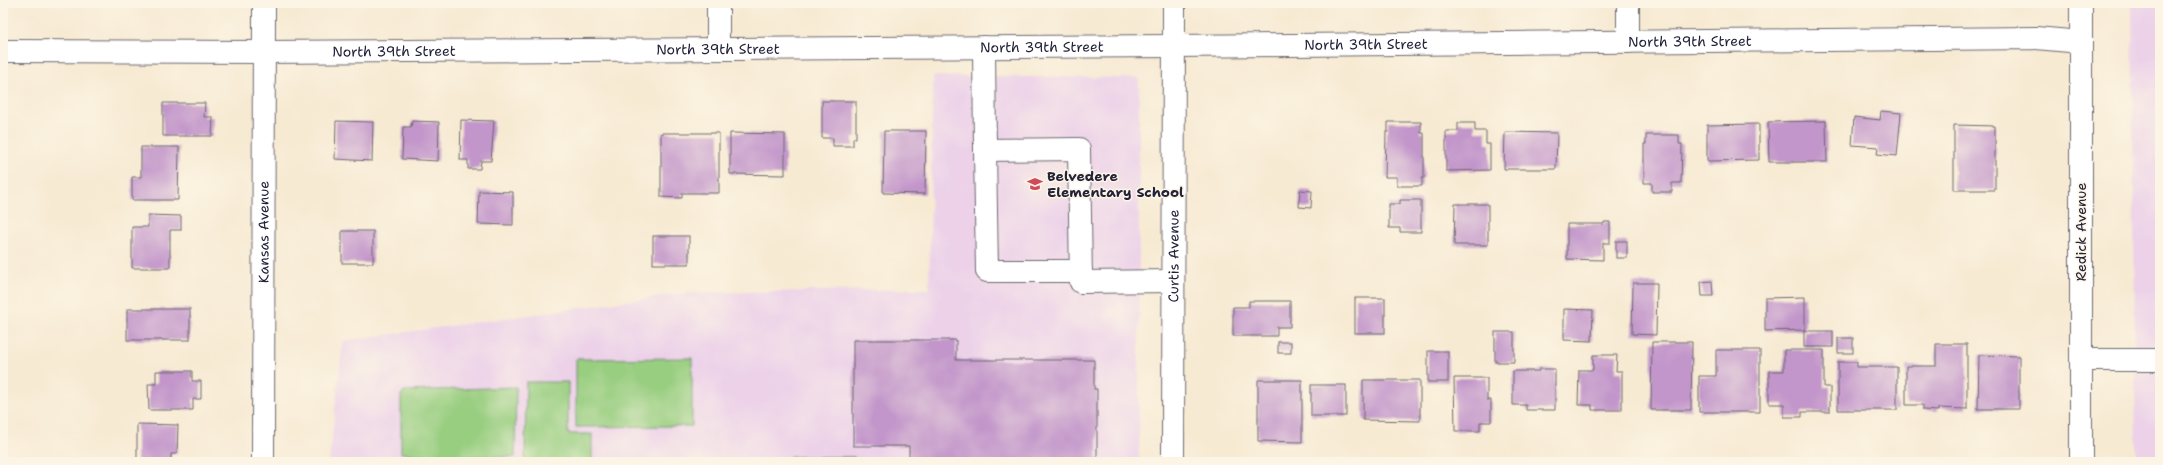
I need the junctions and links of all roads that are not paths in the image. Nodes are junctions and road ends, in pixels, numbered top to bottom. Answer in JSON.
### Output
{"nodes":[{"id":1,"x":264,"y":3,"type":"edge"},
{"id":2,"x":718,"y":3,"type":"edge"},
{"id":3,"x":1174,"y":3,"type":"edge"},
{"id":4,"x":1628,"y":3,"type":"edge"},
{"id":5,"x":2081,"y":3,"type":"edge"},
{"id":6,"x":1628,"y":42,"type":"junction"},
{"id":7,"x":2081,"y":42,"type":"junction"},
{"id":8,"x":1174,"y":46,"type":"junction"},
{"id":9,"x":984,"y":47,"type":"junction"},
{"id":10,"x":718,"y":48,"type":"junction"},
{"id":11,"x":3,"y":51,"type":"edge"},
{"id":12,"x":264,"y":52,"type":"junction"},
{"id":13,"x":985,"y":150,"type":"junction"},
{"id":14,"x":1081,"y":271,"type":"junction"},
{"id":15,"x":1173,"y":281,"type":"junction"},
{"id":16,"x":2081,"y":360,"type":"junction"},
{"id":17,"x":2160,"y":360,"type":"edge"},
{"id":18,"x":263,"y":462,"type":"edge"},
{"id":19,"x":1173,"y":462,"type":"edge"},
{"id":20,"x":2081,"y":462,"type":"edge"}],
"edges":[{"from":1,"to":12,"type":"street","name":"Kansas Avenue"},
{"from":2,"to":10,"type":"street"},
{"from":3,"to":8,"type":"street","name":"Curtis Avenue"},
{"from":4,"to":6,"type":"street"},
{"from":5,"to":7,"type":"street","name":"Redick Avenue"},
{"from":6,"to":7,"type":"street","name":"North 39th Street"},
{"from":6,"to":8,"type":"street","name":"North 39th Street"},
{"from":7,"to":16,"type":"street","name":"Redick Avenue"},
{"from":8,"to":9,"type":"street","name":"North 39th Street"},
{"from":8,"to":15,"type":"street","name":"Curtis Avenue"},
{"from":9,"to":10,"type":"street","name":"North 39th Street"},
{"from":9,"to":13,"type":"street"},
{"from":10,"to":12,"type":"street","name":"North 39th Street"},
{"from":11,"to":12,"type":"street","name":"North 39th Street"},
{"from":12,"to":18,"type":"street","name":"Kansas Avenue"},
{"from":13,"to":14,"type":"street"},
{"from":13,"to":14,"type":"street"},
{"from":14,"to":15,"type":"street"},
{"from":15,"to":19,"type":"street","name":"Curtis Avenue"},
{"from":16,"to":17,"type":"street"},
{"from":16,"to":20,"type":"street","name":"Redick Avenue"}]}
